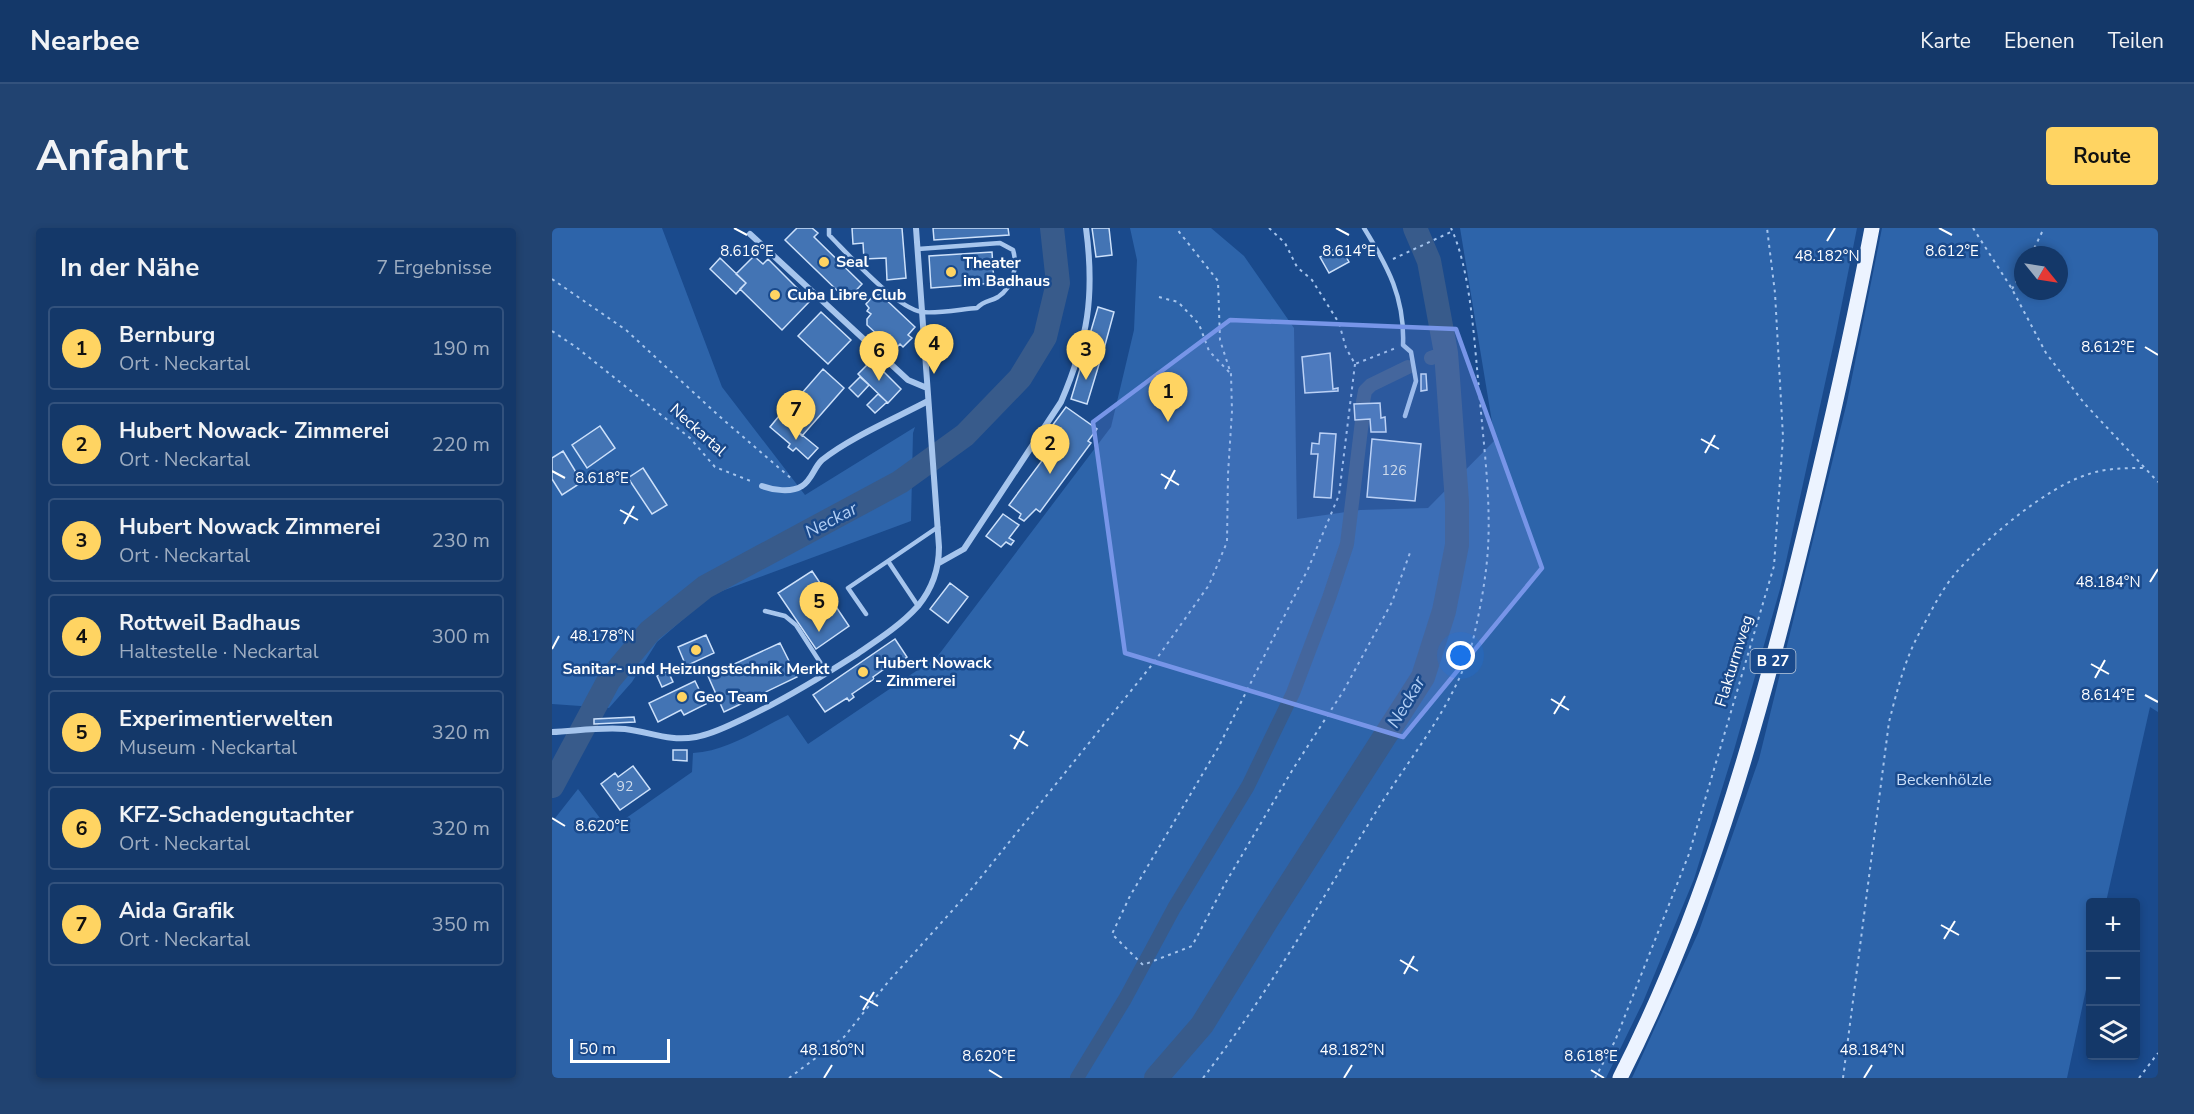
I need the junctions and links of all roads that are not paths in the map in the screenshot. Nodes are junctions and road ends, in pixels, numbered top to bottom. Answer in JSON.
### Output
{"nodes":[{"id":1,"x":829,"y":228,"type":"edge"},
{"id":2,"x":916,"y":228,"type":"edge"},
{"id":3,"x":1086,"y":228,"type":"edge"},
{"id":4,"x":1364,"y":228,"type":"edge"},
{"id":5,"x":1872,"y":228,"type":"edge"},
{"id":6,"x":750,"y":234,"type":"dead end"},
{"id":7,"x":918,"y":249,"type":"junction"},
{"id":8,"x":922,"y":312,"type":"junction"},
{"id":9,"x":927,"y":388,"type":"junction"},
{"id":10,"x":928,"y":401,"type":"junction"},
{"id":11,"x":1405,"y":416,"type":"dead end"},
{"id":12,"x":762,"y":486,"type":"road end"},
{"id":13,"x":938,"y":527,"type":"junction"},
{"id":14,"x":888,"y":561,"type":"junction"},
{"id":15,"x":939,"y":563,"type":"junction"},
{"id":16,"x":918,"y":606,"type":"junction"},
{"id":17,"x":765,"y":610,"type":"dead end"},
{"id":18,"x":866,"y":614,"type":"dead end"},
{"id":19,"x":827,"y":673,"type":"junction"},
{"id":20,"x":552,"y":732,"type":"edge"},
{"id":21,"x":1620,"y":1078,"type":"edge"}],
"edges":[{"from":1,"to":8,"type":"lane"},
{"from":2,"to":7,"type":"street"},
{"from":3,"to":15,"type":"street"},
{"from":4,"to":11,"type":"lane"},
{"from":5,"to":21,"type":"main road","number":"B 27"},
{"from":6,"to":9,"type":"street"},
{"from":7,"to":8,"type":"street"},
{"from":7,"to":8,"type":"lane"},
{"from":8,"to":9,"type":"street"},
{"from":9,"to":10,"type":"street"},
{"from":10,"to":12,"type":"street"},
{"from":10,"to":13,"type":"street"},
{"from":13,"to":14,"type":"lane"},
{"from":13,"to":15,"type":"street"},
{"from":14,"to":16,"type":"lane"},
{"from":14,"to":18,"type":"lane"},
{"from":15,"to":16,"type":"street"},
{"from":16,"to":19,"type":"street"},
{"from":17,"to":19,"type":"lane"},
{"from":19,"to":20,"type":"street"}]}
